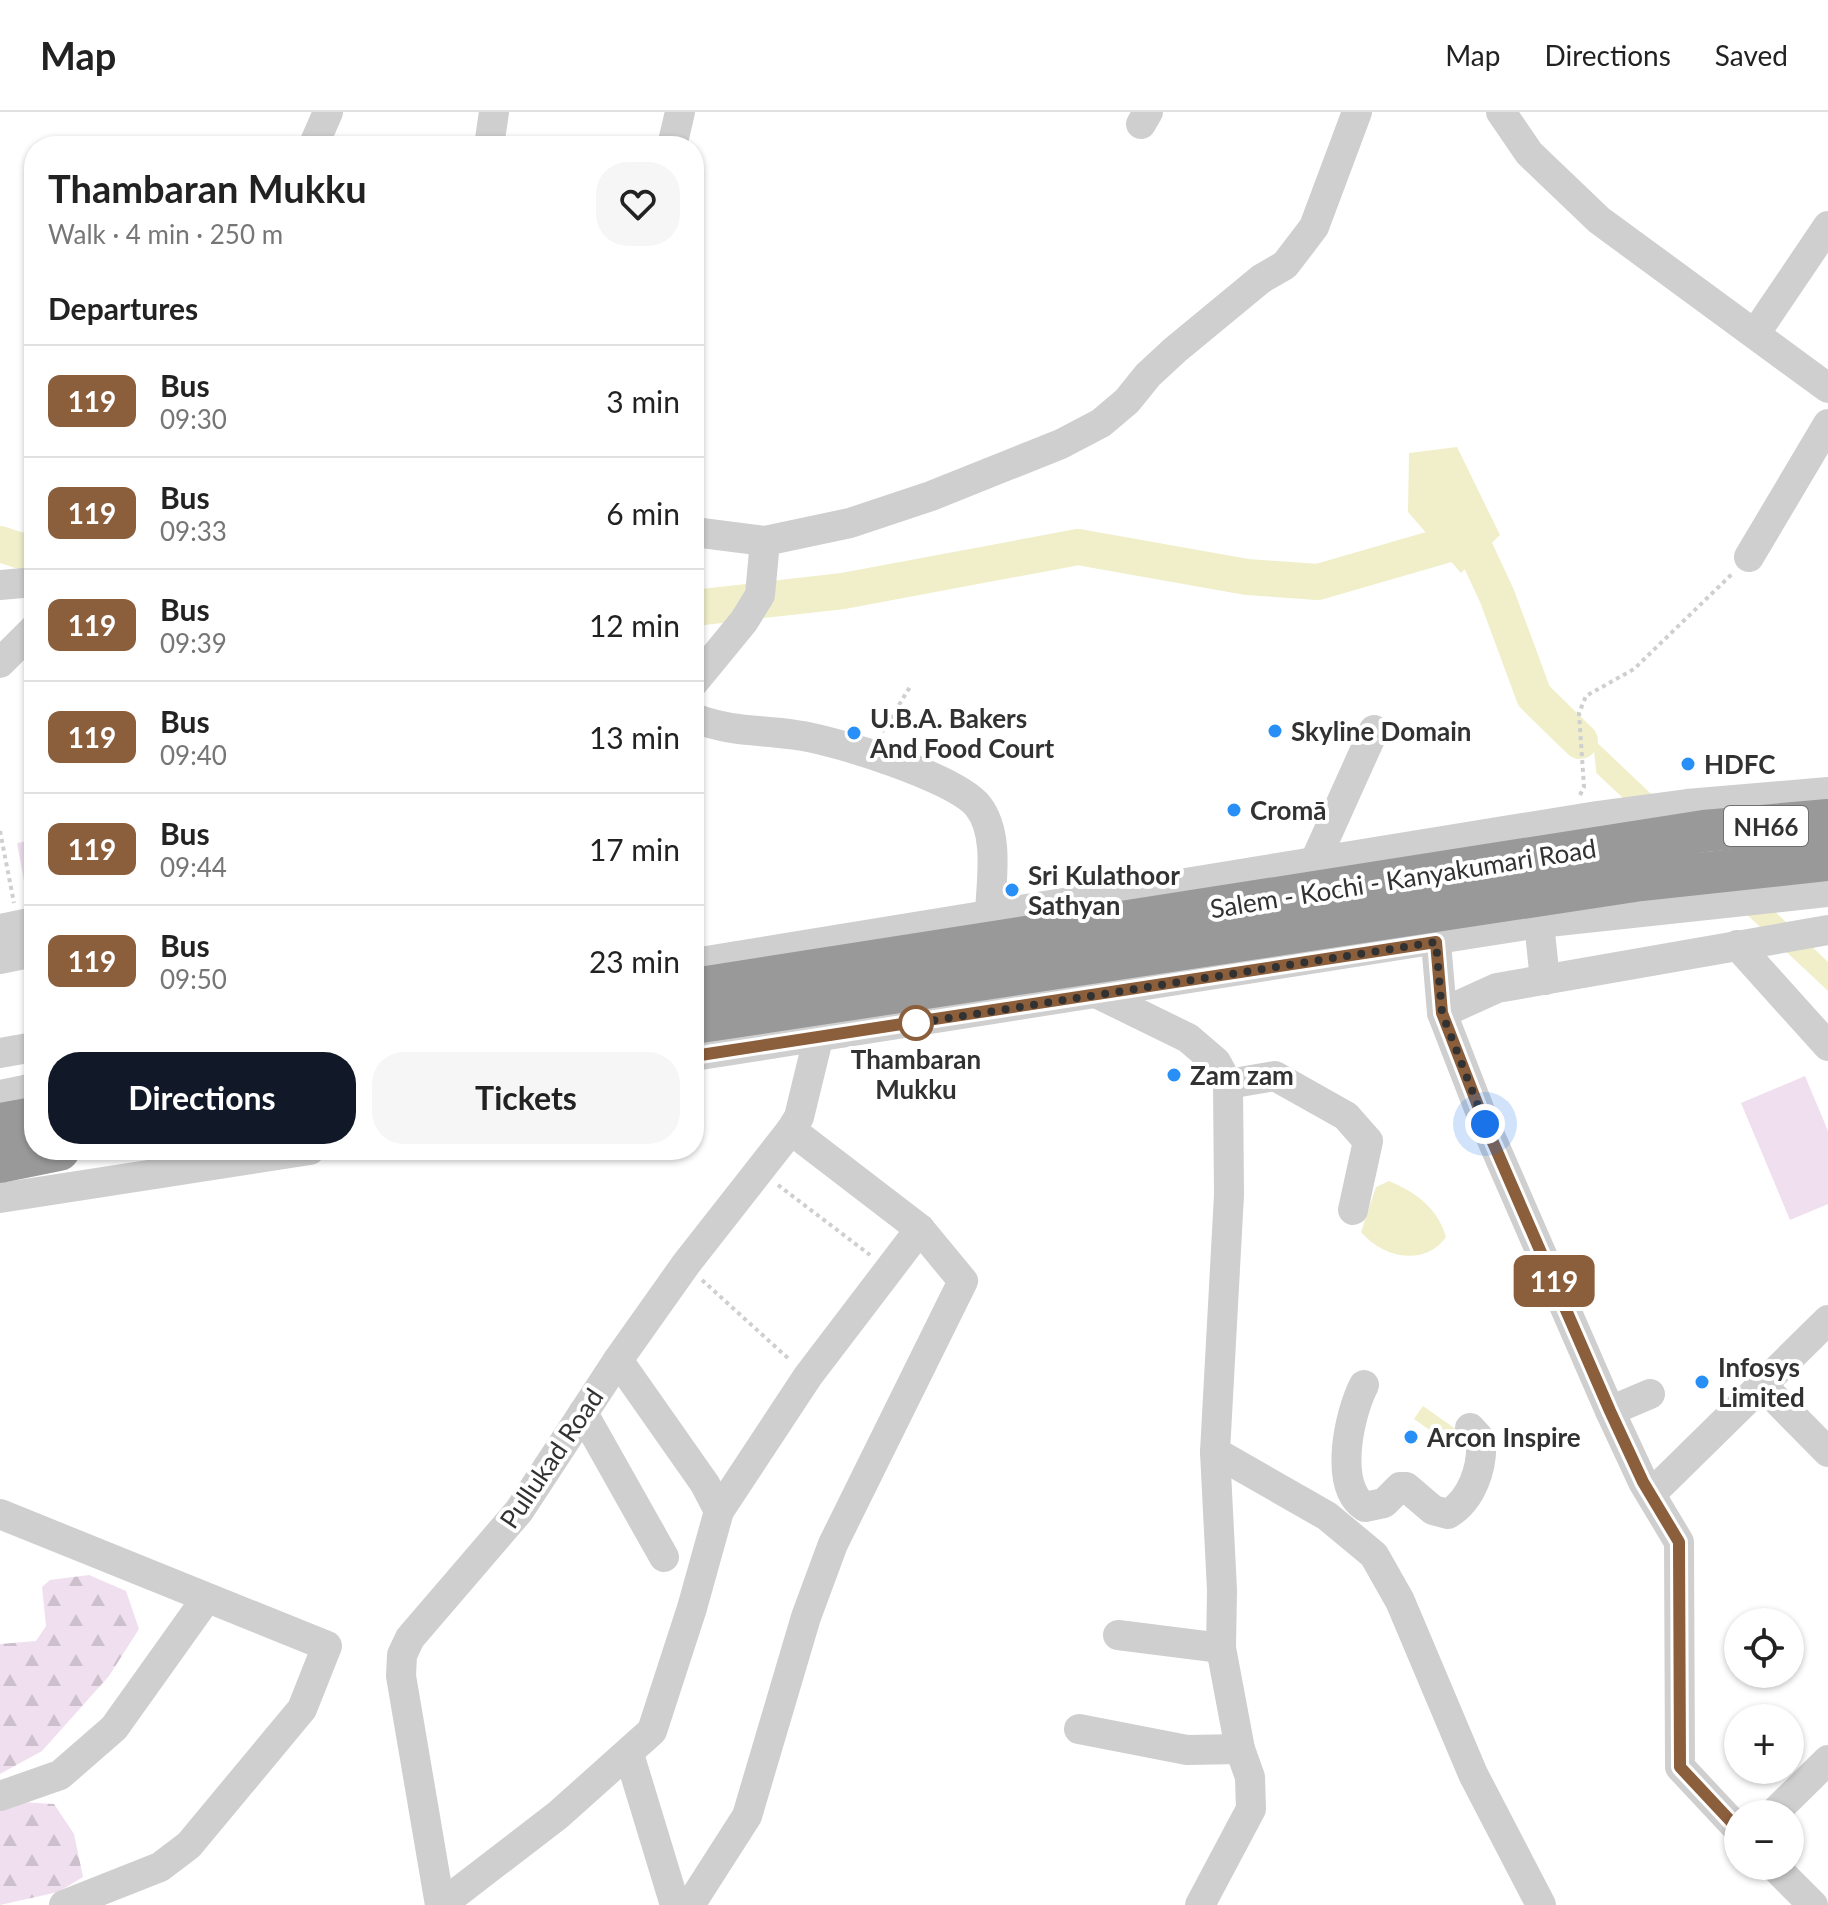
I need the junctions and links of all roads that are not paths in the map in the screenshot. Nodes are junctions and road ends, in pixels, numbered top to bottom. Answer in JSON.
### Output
{"nodes":[{"id":1,"x":328,"y":112,"type":"edge"},
{"id":2,"x":494,"y":112,"type":"edge"},
{"id":3,"x":680,"y":112,"type":"edge"},
{"id":4,"x":1357,"y":112,"type":"edge"},
{"id":5,"x":1501,"y":112,"type":"edge"},
{"id":6,"x":318,"y":136,"type":"edge"},
{"id":7,"x":490,"y":136,"type":"edge"},
{"id":8,"x":674,"y":136,"type":"edge"},
{"id":9,"x":1828,"y":226,"type":"edge"},
{"id":10,"x":1755,"y":334,"type":"junction"},
{"id":11,"x":1828,"y":388,"type":"edge"},
{"id":12,"x":1828,"y":424,"type":"edge"},
{"id":13,"x":704,"y":535,"type":"edge"},
{"id":14,"x":765,"y":554,"type":"junction"},
{"id":15,"x":1749,"y":557,"type":"road end"},
{"id":16,"x":24,"y":583,"type":"edge"},
{"id":17,"x":0,"y":585,"type":"edge"},
{"id":18,"x":24,"y":639,"type":"edge"},
{"id":19,"x":0,"y":663,"type":"edge"},
{"id":20,"x":704,"y":670,"type":"edge"},
{"id":21,"x":704,"y":721,"type":"edge"},
{"id":22,"x":1374,"y":730,"type":"dead end"},
{"id":23,"x":1828,"y":792,"type":"edge"},
{"id":24,"x":1696,"y":817,"type":"junction"},
{"id":25,"x":1596,"y":820,"type":"junction"},
{"id":26,"x":1828,"y":820,"type":"edge"},
{"id":27,"x":1828,"y":860,"type":"edge"},
{"id":28,"x":1315,"y":861,"type":"junction"},
{"id":29,"x":1754,"y":884,"type":"junction"},
{"id":30,"x":1828,"y":892,"type":"edge"},
{"id":31,"x":1650,"y":896,"type":"junction"},
{"id":32,"x":990,"y":914,"type":"junction"},
{"id":33,"x":1539,"y":923,"type":"junction"},
{"id":34,"x":24,"y":924,"type":"edge"},
{"id":35,"x":0,"y":929,"type":"edge"},
{"id":36,"x":1828,"y":930,"type":"edge"},
{"id":37,"x":1436,"y":942,"type":"junction"},
{"id":38,"x":1746,"y":943,"type":"junction"},
{"id":39,"x":1087,"y":947,"type":"junction"},
{"id":40,"x":24,"y":954,"type":"edge"},
{"id":41,"x":0,"y":959,"type":"edge"},
{"id":42,"x":704,"y":961,"type":"edge"},
{"id":43,"x":1545,"y":980,"type":"junction"},
{"id":44,"x":704,"y":988,"type":"edge"},
{"id":45,"x":1442,"y":1013,"type":"junction"},
{"id":46,"x":704,"y":1021,"type":"edge"},
{"id":47,"x":818,"y":1039,"type":"junction"},
{"id":48,"x":1828,"y":1046,"type":"edge"},
{"id":49,"x":24,"y":1049,"type":"edge"},
{"id":50,"x":0,"y":1053,"type":"edge"},
{"id":51,"x":704,"y":1055,"type":"edge"},
{"id":52,"x":1228,"y":1084,"type":"junction"},
{"id":53,"x":24,"y":1090,"type":"edge"},
{"id":54,"x":0,"y":1095,"type":"edge"},
{"id":55,"x":24,"y":1120,"type":"edge"},
{"id":56,"x":0,"y":1124,"type":"edge"},
{"id":57,"x":791,"y":1130,"type":"junction"},
{"id":58,"x":24,"y":1157,"type":"edge"},
{"id":59,"x":245,"y":1160,"type":"edge"},
{"id":60,"x":0,"y":1162,"type":"edge"},
{"id":61,"x":0,"y":1198,"type":"edge"},
{"id":62,"x":1353,"y":1210,"type":"dead end"},
{"id":63,"x":920,"y":1229,"type":"junction"},
{"id":64,"x":1828,"y":1320,"type":"edge"},
{"id":65,"x":618,"y":1360,"type":"junction"},
{"id":66,"x":1761,"y":1384,"type":"junction"},
{"id":67,"x":1364,"y":1385,"type":"dead end"},
{"id":68,"x":1650,"y":1394,"type":"dead end"},
{"id":69,"x":1610,"y":1411,"type":"junction"},
{"id":70,"x":583,"y":1413,"type":"junction"},
{"id":71,"x":1470,"y":1428,"type":"dead end"},
{"id":72,"x":1215,"y":1452,"type":"junction"},
{"id":73,"x":1828,"y":1452,"type":"edge"},
{"id":74,"x":1652,"y":1493,"type":"junction"},
{"id":75,"x":1365,"y":1507,"type":"junction"},
{"id":76,"x":719,"y":1511,"type":"junction"},
{"id":77,"x":0,"y":1514,"type":"edge"},
{"id":78,"x":1347,"y":1533,"type":"junction"},
{"id":79,"x":664,"y":1557,"type":"dead end"},
{"id":80,"x":206,"y":1599,"type":"junction"},
{"id":81,"x":1118,"y":1635,"type":"dead end"},
{"id":82,"x":1221,"y":1648,"type":"junction"},
{"id":83,"x":1079,"y":1729,"type":"dead end"},
{"id":84,"x":1240,"y":1749,"type":"junction"},
{"id":85,"x":629,"y":1754,"type":"junction"},
{"id":86,"x":1828,"y":1760,"type":"edge"},
{"id":87,"x":0,"y":1796,"type":"edge"},
{"id":88,"x":1787,"y":1800,"type":"edge"},
{"id":89,"x":1724,"y":1814,"type":"edge"},
{"id":90,"x":1788,"y":1880,"type":"edge"},
{"id":91,"x":64,"y":1905,"type":"edge"},
{"id":92,"x":440,"y":1905,"type":"edge"},
{"id":93,"x":675,"y":1905,"type":"edge"},
{"id":94,"x":690,"y":1905,"type":"edge"},
{"id":95,"x":1200,"y":1905,"type":"edge"},
{"id":96,"x":1541,"y":1905,"type":"edge"},
{"id":97,"x":1813,"y":1905,"type":"edge"}],
"edges":[{"from":1,"to":6,"type":"street"},
{"from":2,"to":7,"type":"street"},
{"from":3,"to":8,"type":"street"},
{"from":4,"to":14,"type":"street"},
{"from":5,"to":10,"type":"street"},
{"from":9,"to":10,"type":"street"},
{"from":10,"to":11,"type":"street"},
{"from":12,"to":15,"type":"street"},
{"from":13,"to":14,"type":"street"},
{"from":14,"to":20,"type":"street"},
{"from":16,"to":17,"type":"street"},
{"from":18,"to":19,"type":"street"},
{"from":21,"to":32,"type":"street"},
{"from":22,"to":28,"type":"street"},
{"from":23,"to":24,"type":"street"},
{"from":24,"to":25,"type":"highway","name":"Salem - Kochi - Kanyakumari Road","number":"NH66"},
{"from":24,"to":26,"type":"highway","name":"Salem - Kochi - Kanyakumari Road","number":"NH66"},
{"from":25,"to":28,"type":"street"},
{"from":25,"to":39,"type":"highway","name":"Salem - Kochi - Kanyakumari Road","number":"NH66"},
{"from":27,"to":29,"type":"highway","name":"Salem - Kochi - Kanyakumari Road","number":"NH66"},
{"from":28,"to":39,"type":"street"},
{"from":29,"to":30,"type":"street"},
{"from":29,"to":31,"type":"highway","name":"Salem - Kochi - Kanyakumari Road","number":"NH66"},
{"from":31,"to":33,"type":"street"},
{"from":31,"to":39,"type":"highway","name":"Salem - Kochi - Kanyakumari Road","number":"NH66"},
{"from":32,"to":39,"type":"street"},
{"from":32,"to":42,"type":"street"},
{"from":33,"to":37,"type":"street"},
{"from":33,"to":43,"type":"street"},
{"from":34,"to":35,"type":"street"},
{"from":36,"to":38,"type":"street"},
{"from":37,"to":39,"type":"street"},
{"from":37,"to":45,"type":"street"},
{"from":38,"to":43,"type":"street"},
{"from":38,"to":48,"type":"street"},
{"from":39,"to":44,"type":"highway","name":"Salem - Kochi - Kanyakumari Road","number":"NH66"},
{"from":39,"to":46,"type":"highway","name":"Salem - Kochi - Kanyakumari Road","number":"NH66"},
{"from":39,"to":47,"type":"street"},
{"from":39,"to":52,"type":"street"},
{"from":40,"to":41,"type":"street"},
{"from":43,"to":45,"type":"street"},
{"from":45,"to":69,"type":"street"},
{"from":47,"to":51,"type":"street"},
{"from":47,"to":57,"type":"street","name":"Pullukad Road"},
{"from":49,"to":50,"type":"street"},
{"from":52,"to":62,"type":"street"},
{"from":52,"to":72,"type":"street"},
{"from":53,"to":54,"type":"street"},
{"from":55,"to":56,"type":"highway"},
{"from":57,"to":63,"type":"street"},
{"from":57,"to":65,"type":"street","name":"Pullukad Road"},
{"from":58,"to":60,"type":"highway"},
{"from":59,"to":61,"type":"street"},
{"from":63,"to":76,"type":"street"},
{"from":63,"to":94,"type":"street"},
{"from":64,"to":66,"type":"street"},
{"from":65,"to":70,"type":"street","name":"Pullukad Road"},
{"from":65,"to":76,"type":"street"},
{"from":66,"to":73,"type":"street"},
{"from":66,"to":74,"type":"street"},
{"from":67,"to":75,"type":"street"},
{"from":68,"to":69,"type":"street"},
{"from":69,"to":74,"type":"street"},
{"from":70,"to":79,"type":"street"},
{"from":70,"to":92,"type":"street","name":"Pullukad Road"},
{"from":71,"to":75,"type":"street"},
{"from":72,"to":78,"type":"street"},
{"from":72,"to":82,"type":"street"},
{"from":74,"to":89,"type":"street"},
{"from":75,"to":78,"type":"street"},
{"from":76,"to":85,"type":"street"},
{"from":77,"to":80,"type":"street"},
{"from":78,"to":96,"type":"street"},
{"from":80,"to":87,"type":"street"},
{"from":80,"to":91,"type":"street"},
{"from":81,"to":82,"type":"street"},
{"from":82,"to":84,"type":"street"},
{"from":83,"to":84,"type":"street"},
{"from":84,"to":95,"type":"street"},
{"from":85,"to":92,"type":"street"},
{"from":85,"to":93,"type":"street"},
{"from":86,"to":88,"type":"street"},
{"from":90,"to":97,"type":"street"}]}
